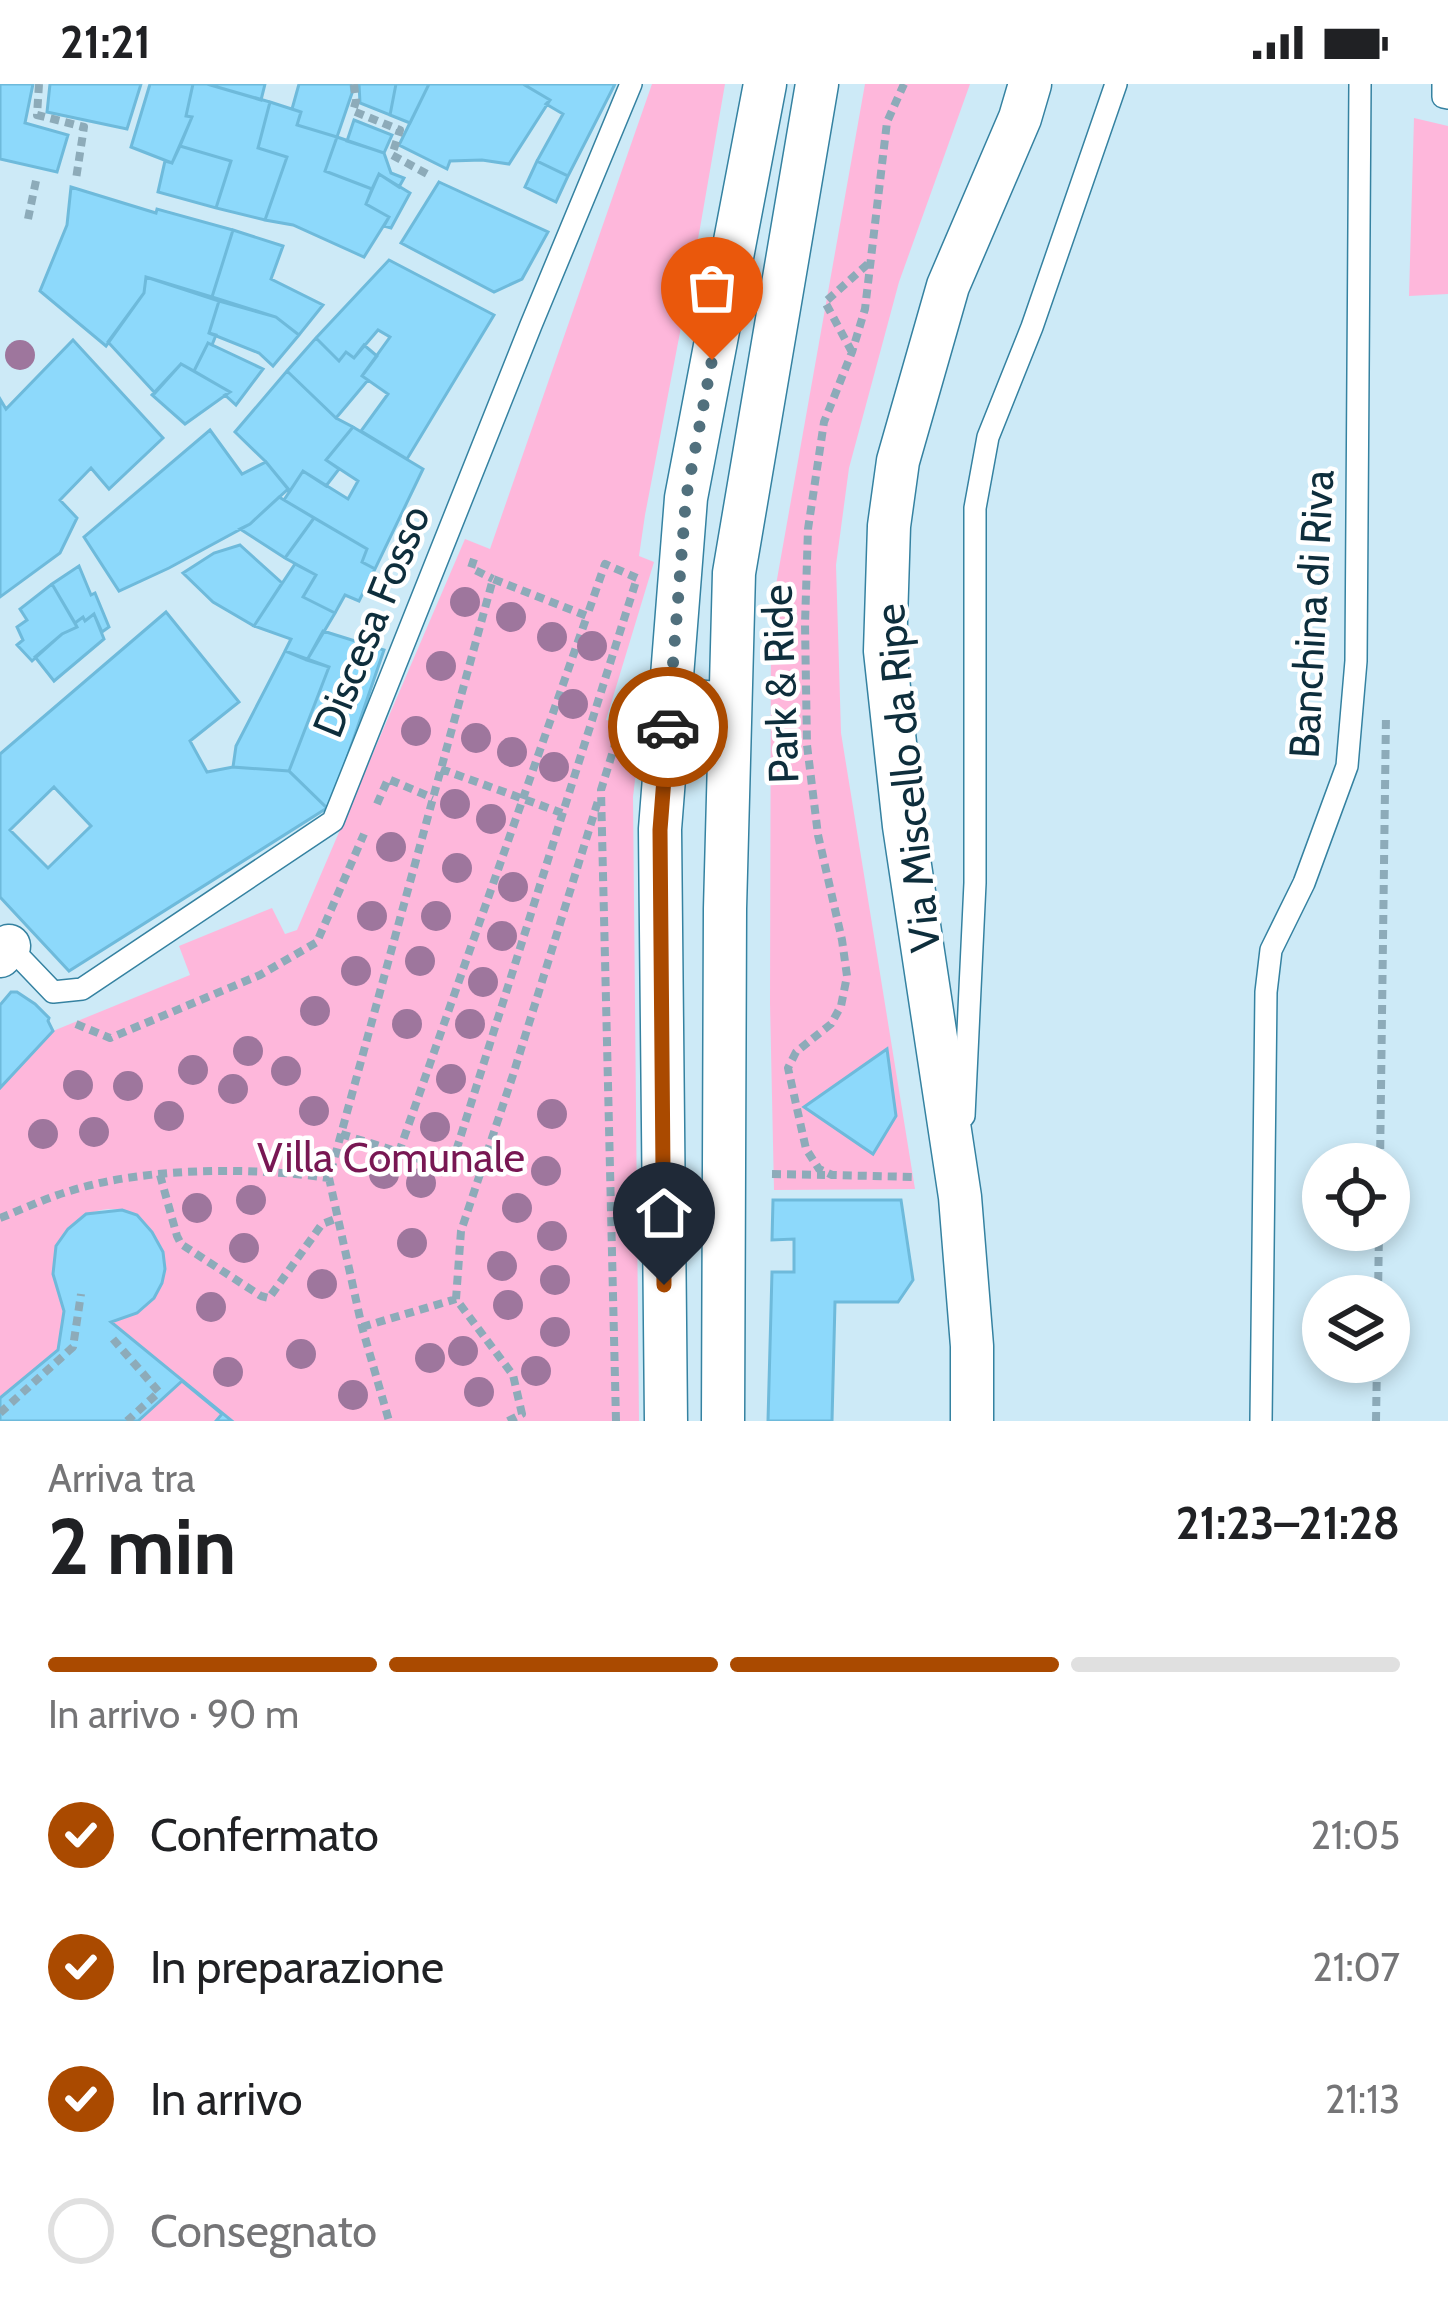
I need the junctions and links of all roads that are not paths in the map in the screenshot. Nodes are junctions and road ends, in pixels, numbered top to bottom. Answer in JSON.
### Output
{"nodes":[{"id":1,"x":631,"y":84,"type":"edge"},
{"id":2,"x":765,"y":84,"type":"edge"},
{"id":3,"x":817,"y":84,"type":"edge"},
{"id":4,"x":1030,"y":84,"type":"edge"},
{"id":5,"x":1116,"y":84,"type":"edge"},
{"id":6,"x":1360,"y":84,"type":"edge"},
{"id":7,"x":1443,"y":84,"type":"edge"},
{"id":8,"x":1448,"y":98,"type":"edge"},
{"id":9,"x":671,"y":688,"type":"junction"},
{"id":10,"x":730,"y":694,"type":"junction"},
{"id":11,"x":5,"y":951,"type":"edge"},
{"id":12,"x":960,"y":1197,"type":"junction"},
{"id":13,"x":666,"y":1421,"type":"edge"},
{"id":14,"x":723,"y":1421,"type":"edge"},
{"id":15,"x":972,"y":1421,"type":"edge"},
{"id":16,"x":1261,"y":1421,"type":"edge"}],
"edges":[{"from":1,"to":11,"type":"lane","name":"Discesa Fosso"},
{"from":2,"to":9,"type":"street"},
{"from":3,"to":10,"type":"street"},
{"from":4,"to":12,"type":"street","name":"Via Miscello da Ripe"},
{"from":5,"to":12,"type":"lane"},
{"from":6,"to":16,"type":"lane","name":"Banchina di Riva"},
{"from":7,"to":8,"type":"lane"},
{"from":9,"to":10,"type":"lane"},
{"from":9,"to":13,"type":"street"},
{"from":10,"to":14,"type":"street"},
{"from":12,"to":15,"type":"street","name":"Via Miscello da Ripe"}]}
